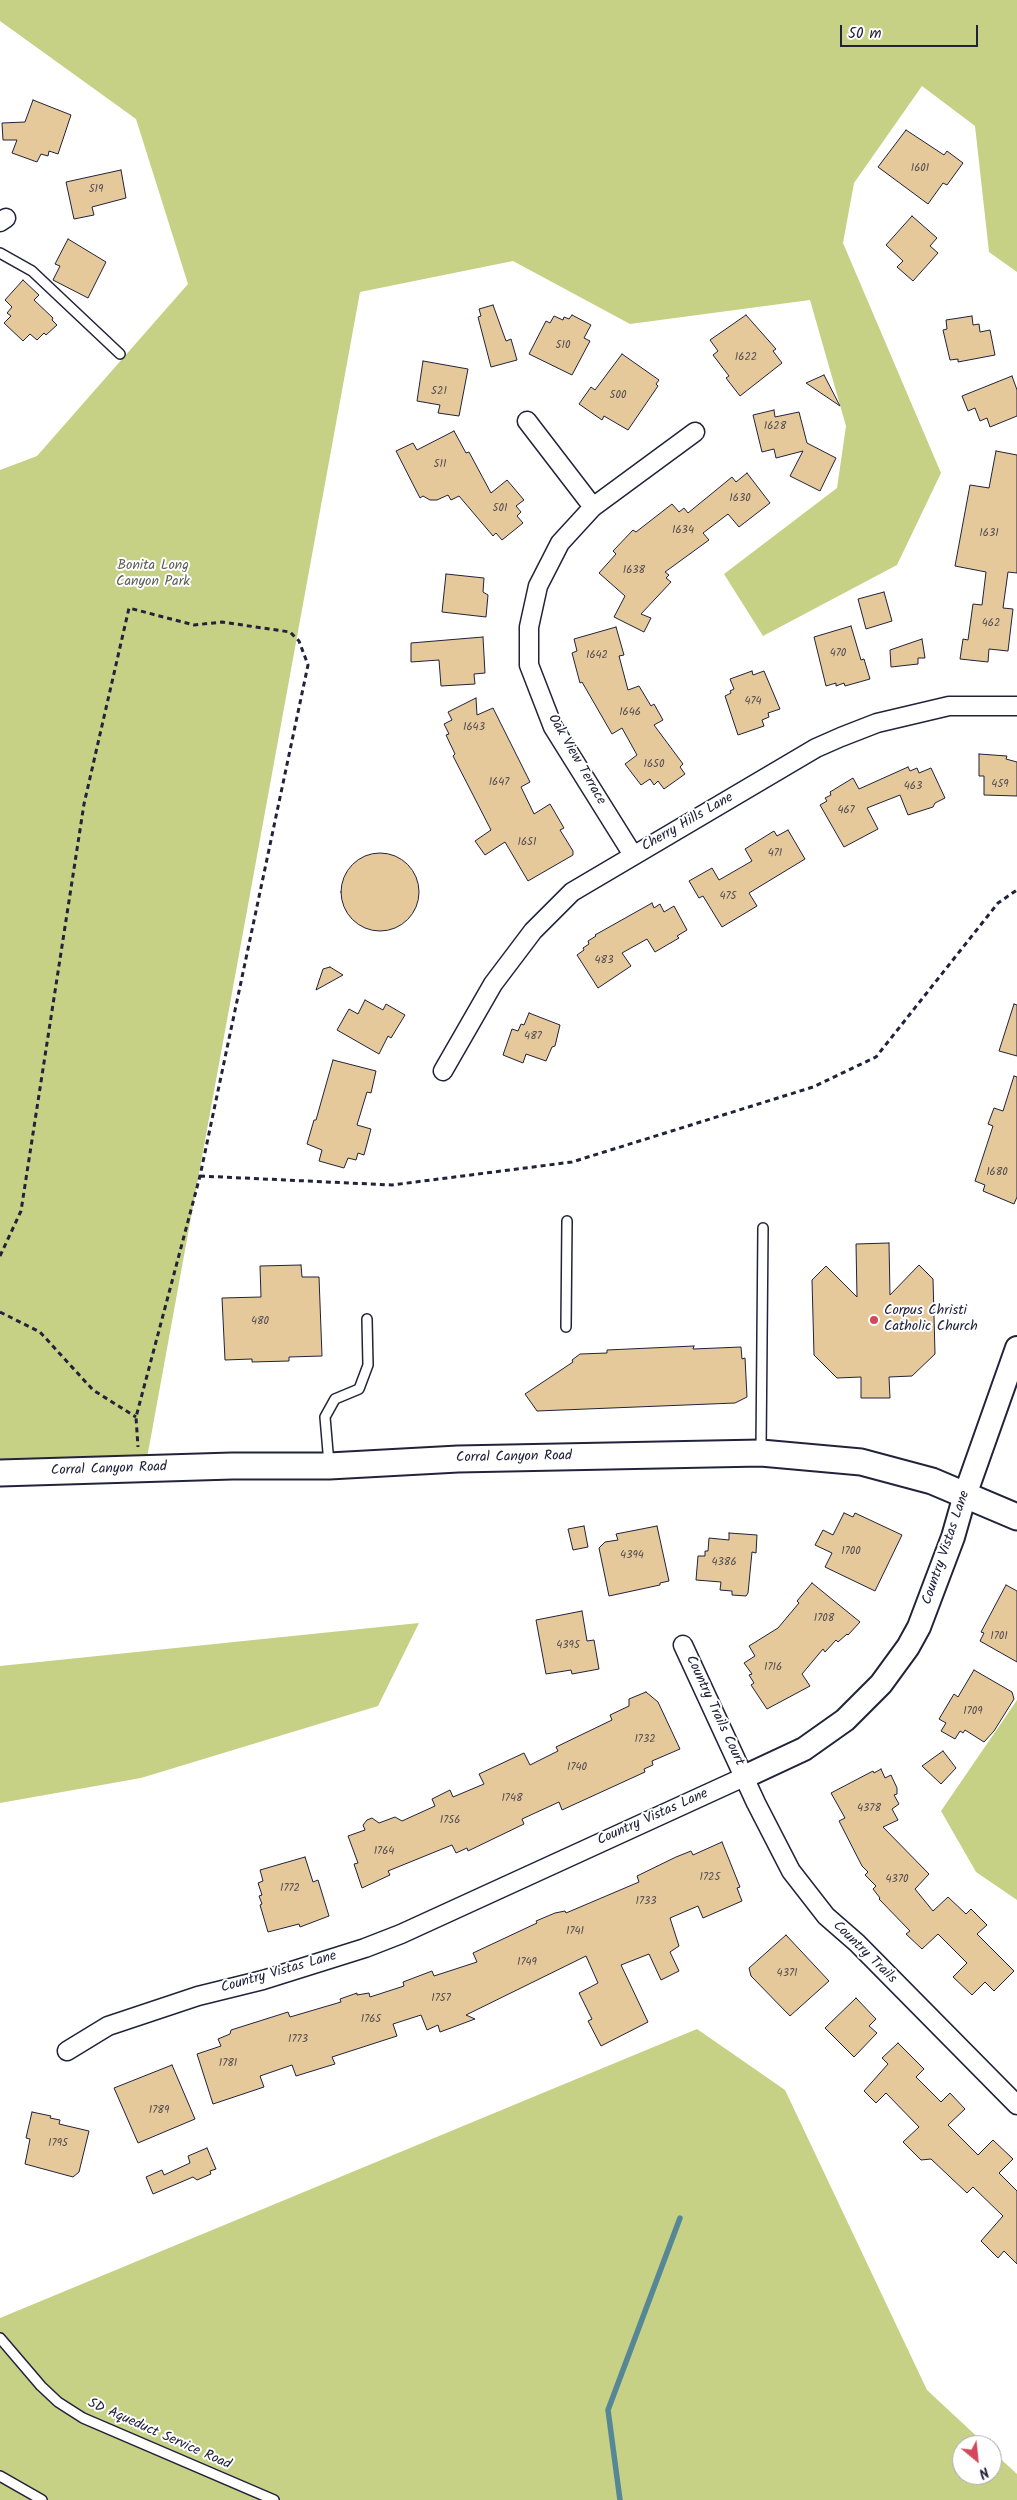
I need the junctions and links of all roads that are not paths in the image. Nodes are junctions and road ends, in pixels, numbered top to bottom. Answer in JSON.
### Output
{"nodes":[{"id":1,"x":0,"y":253,"type":"edge"},
{"id":2,"x":120,"y":354,"type":"dead end"},
{"id":3,"x":527,"y":421,"type":"dead end"},
{"id":4,"x":695,"y":432,"type":"dead end"},
{"id":5,"x":594,"y":507,"type":"junction"},
{"id":6,"x":1017,"y":706,"type":"edge"},
{"id":7,"x":633,"y":855,"type":"junction"},
{"id":8,"x":443,"y":1071,"type":"dead end"},
{"id":9,"x":567,"y":1221,"type":"dead end"},
{"id":10,"x":763,"y":1228,"type":"dead end"},
{"id":11,"x":368,"y":1319,"type":"dead end"},
{"id":12,"x":566,"y":1327,"type":"dead end"},
{"id":13,"x":1017,"y":1348,"type":"edge"},
{"id":14,"x":762,"y":1453,"type":"junction"},
{"id":15,"x":329,"y":1466,"type":"junction"},
{"id":16,"x":0,"y":1473,"type":"edge"},
{"id":17,"x":965,"y":1495,"type":"junction"},
{"id":18,"x":1017,"y":1517,"type":"edge"},
{"id":19,"x":683,"y":1645,"type":"dead end"},
{"id":20,"x":744,"y":1776,"type":"junction"},
{"id":21,"x":67,"y":2051,"type":"dead end"},
{"id":22,"x":1017,"y":2105,"type":"edge"},
{"id":23,"x":0,"y":2338,"type":"edge"},
{"id":24,"x":0,"y":2476,"type":"edge"},
{"id":25,"x":42,"y":2500,"type":"edge"},
{"id":26,"x":274,"y":2500,"type":"edge"}],
"edges":[{"from":1,"to":2,"type":"lane"},
{"from":3,"to":5,"type":"street"},
{"from":4,"to":5,"type":"street","name":"Oak View Terrace"},
{"from":5,"to":7,"type":"street","name":"Oak View Terrace"},
{"from":6,"to":7,"type":"street","name":"Cherry Hills Lane"},
{"from":7,"to":8,"type":"street","name":"Cherry Hills Lane"},
{"from":9,"to":12,"type":"lane"},
{"from":10,"to":14,"type":"lane"},
{"from":11,"to":15,"type":"lane"},
{"from":13,"to":17,"type":"street","name":"Country Vistas Lane"},
{"from":14,"to":15,"type":"main road","name":"Corral Canyon Road"},
{"from":14,"to":17,"type":"main road","name":"Corral Canyon Road"},
{"from":15,"to":16,"type":"main road","name":"Corral Canyon Road"},
{"from":17,"to":18,"type":"main road","name":"Corral Canyon Road"},
{"from":17,"to":20,"type":"street","name":"Country Vistas Lane"},
{"from":19,"to":20,"type":"street","name":"Country Trails Court"},
{"from":20,"to":21,"type":"street","name":"Country Vistas Lane"},
{"from":20,"to":22,"type":"street","name":"Country Trails"},
{"from":23,"to":26,"type":"lane","name":"SD Aqueduct Service Road"},
{"from":24,"to":25,"type":"lane"}]}
